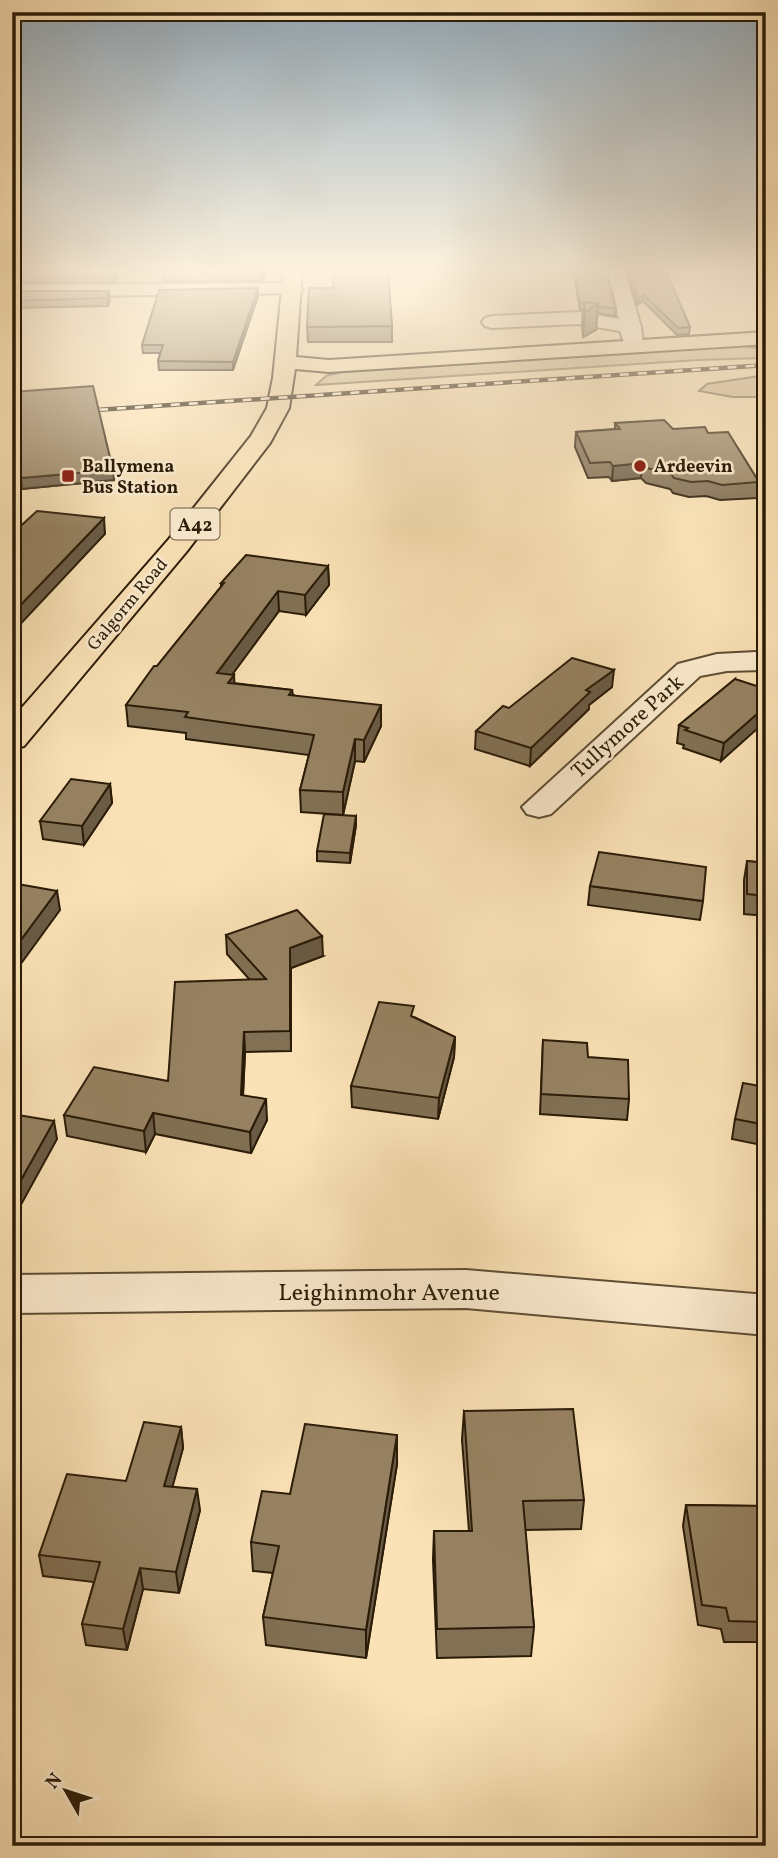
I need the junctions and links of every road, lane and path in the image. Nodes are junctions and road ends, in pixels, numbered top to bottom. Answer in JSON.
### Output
{"nodes":[{"id":1,"x":286,"y":356,"type":"edge"},
{"id":2,"x":433,"y":356,"type":"edge"},
{"id":3,"x":285,"y":370,"type":"junction"},
{"id":4,"x":766,"y":661,"type":"edge"},
{"id":5,"x":12,"y":739,"type":"edge"},
{"id":6,"x":539,"y":807,"type":"dead end"},
{"id":7,"x":12,"y":1294,"type":"edge"},
{"id":8,"x":766,"y":1315,"type":"edge"}],
"edges":[{"from":1,"to":3,"type":"main road","name":"Galgorm Road","number":"A42"},
{"from":2,"to":3,"type":"main road"},
{"from":3,"to":5,"type":"main road","name":"Galgorm Road","number":"A42"},
{"from":4,"to":6,"type":"street","name":"Tullymore Park"},
{"from":7,"to":8,"type":"street","name":"Leighinmohr Avenue"}]}
